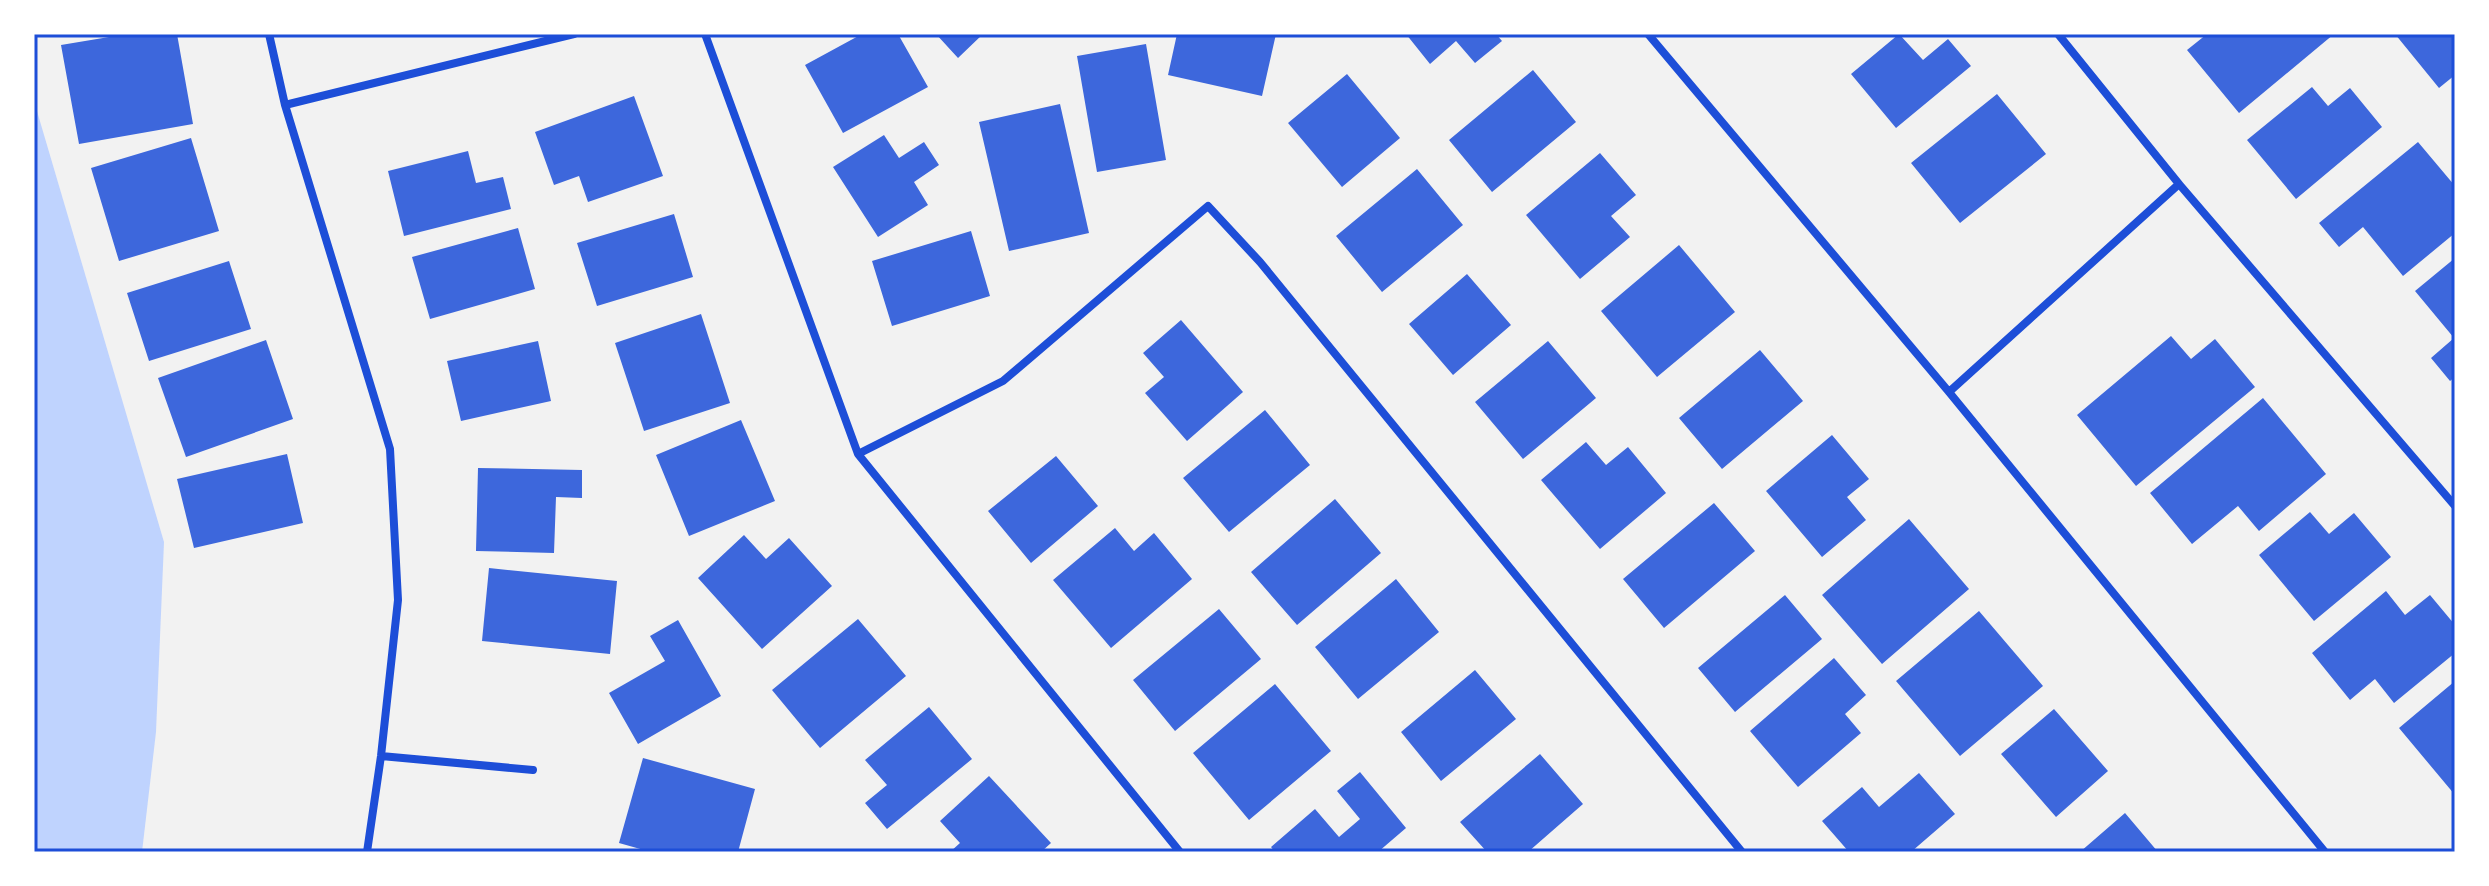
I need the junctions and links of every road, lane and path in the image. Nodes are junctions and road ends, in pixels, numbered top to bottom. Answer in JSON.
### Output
{"nodes":[{"id":1,"x":269,"y":34,"type":"edge"},
{"id":2,"x":574,"y":34,"type":"edge"},
{"id":3,"x":705,"y":34,"type":"edge"},
{"id":4,"x":1648,"y":34,"type":"edge"},
{"id":5,"x":2058,"y":34,"type":"edge"},
{"id":6,"x":285,"y":105,"type":"junction"},
{"id":7,"x":2179,"y":184,"type":"junction"},
{"id":8,"x":1949,"y":392,"type":"junction"},
{"id":9,"x":858,"y":454,"type":"junction"},
{"id":10,"x":2455,"y":506,"type":"edge"},
{"id":11,"x":381,"y":756,"type":"junction"},
{"id":12,"x":533,"y":770,"type":"dead end"},
{"id":13,"x":367,"y":852,"type":"edge"},
{"id":14,"x":1180,"y":852,"type":"edge"},
{"id":15,"x":1742,"y":852,"type":"edge"},
{"id":16,"x":2325,"y":852,"type":"edge"}],
"edges":[{"from":1,"to":6,"type":"street"},
{"from":2,"to":6,"type":"street"},
{"from":3,"to":9,"type":"street"},
{"from":4,"to":8,"type":"street"},
{"from":5,"to":7,"type":"street"},
{"from":6,"to":11,"type":"street"},
{"from":7,"to":8,"type":"street"},
{"from":7,"to":10,"type":"street"},
{"from":8,"to":16,"type":"street"},
{"from":9,"to":14,"type":"street"},
{"from":9,"to":15,"type":"street"},
{"from":11,"to":12,"type":"street"},
{"from":11,"to":13,"type":"street"}]}
